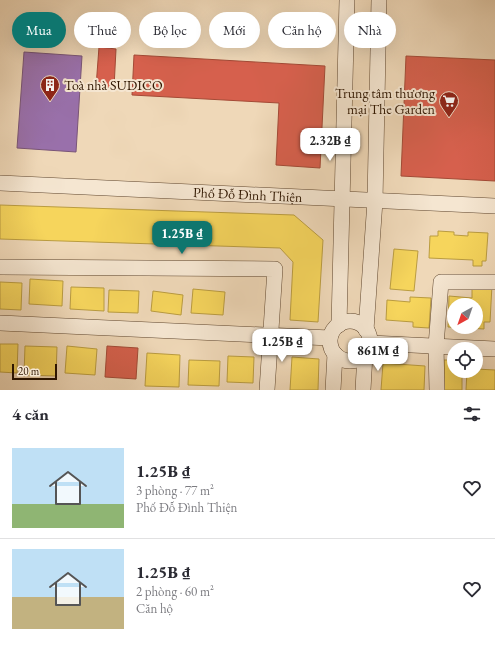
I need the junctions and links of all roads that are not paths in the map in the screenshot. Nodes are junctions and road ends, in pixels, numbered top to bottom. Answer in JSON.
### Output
{"nodes":[{"id":1,"x":347,"y":0,"type":"edge"},
{"id":2,"x":379,"y":0,"type":"edge"},
{"id":3,"x":0,"y":183,"type":"edge"},
{"id":4,"x":342,"y":200,"type":"junction"},
{"id":5,"x":375,"y":201,"type":"junction"},
{"id":6,"x":495,"y":206,"type":"edge"},
{"id":7,"x":0,"y":266,"type":"edge"},
{"id":8,"x":495,"y":282,"type":"edge"},
{"id":9,"x":0,"y":323,"type":"edge"},
{"id":10,"x":339,"y":324,"type":"junction"},
{"id":11,"x":270,"y":335,"type":"junction"},
{"id":12,"x":330,"y":338,"type":"junction"},
{"id":13,"x":367,"y":342,"type":"junction"},
{"id":14,"x":436,"y":346,"type":"junction"},
{"id":15,"x":495,"y":349,"type":"edge"},
{"id":16,"x":335,"y":354,"type":"junction"},
{"id":17,"x":267,"y":390,"type":"edge"},
{"id":18,"x":333,"y":390,"type":"edge"},
{"id":19,"x":363,"y":390,"type":"edge"},
{"id":20,"x":437,"y":390,"type":"edge"}],
"edges":[{"from":1,"to":4,"type":"street"},
{"from":2,"to":5,"type":"street"},
{"from":3,"to":4,"type":"street","name":"Phố Đỗ Đình Thiện"},
{"from":4,"to":5,"type":"street","name":"Phố Đỗ Đình Thiện"},
{"from":4,"to":10,"type":"street"},
{"from":5,"to":6,"type":"street","name":"Phố Đỗ Đình Thiện"},
{"from":5,"to":13,"type":"street"},
{"from":7,"to":11,"type":"street"},
{"from":8,"to":14,"type":"street"},
{"from":9,"to":11,"type":"street"},
{"from":10,"to":12,"type":"street"},
{"from":10,"to":13,"type":"street"},
{"from":11,"to":12,"type":"street"},
{"from":11,"to":17,"type":"street"},
{"from":12,"to":16,"type":"street"},
{"from":13,"to":14,"type":"street"},
{"from":13,"to":16,"type":"street"},
{"from":13,"to":19,"type":"street"},
{"from":14,"to":15,"type":"street"},
{"from":14,"to":20,"type":"street"},
{"from":16,"to":18,"type":"street"}]}
